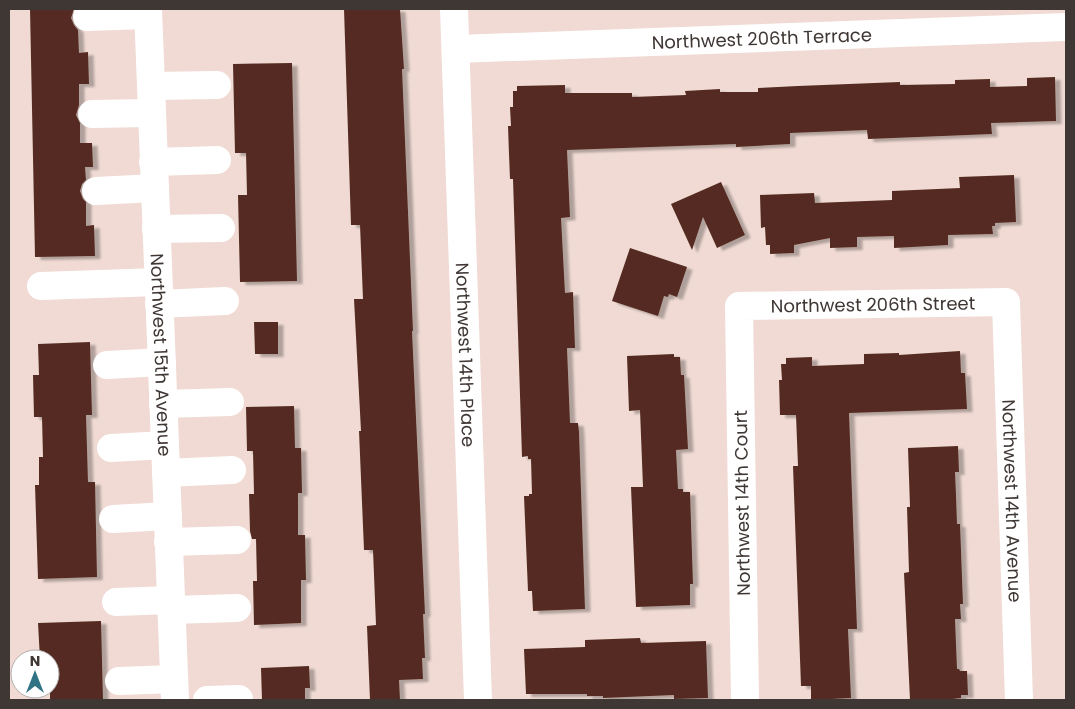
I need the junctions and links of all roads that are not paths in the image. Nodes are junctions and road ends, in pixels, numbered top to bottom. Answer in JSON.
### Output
{"nodes":[{"id":1,"x":454,"y":9,"type":"edge"},
{"id":2,"x":148,"y":12,"type":"edge"},
{"id":3,"x":87,"y":17,"type":"dead end"},
{"id":4,"x":1066,"y":27,"type":"edge"},
{"id":5,"x":457,"y":49,"type":"junction"},
{"id":6,"x":218,"y":85,"type":"dead end"},
{"id":7,"x":151,"y":86,"type":"junction"},
{"id":8,"x":152,"y":113,"type":"junction"},
{"id":9,"x":92,"y":114,"type":"dead end"},
{"id":10,"x":217,"y":160,"type":"dead end"},
{"id":11,"x":154,"y":175,"type":"junction"},
{"id":12,"x":96,"y":191,"type":"dead end"},
{"id":13,"x":221,"y":228,"type":"dead end"},
{"id":14,"x":156,"y":229,"type":"junction"},
{"id":15,"x":41,"y":286,"type":"dead end"},
{"id":16,"x":159,"y":293,"type":"junction"},
{"id":17,"x":225,"y":301,"type":"dead end"},
{"id":18,"x":1006,"y":302,"type":"joint"},
{"id":19,"x":739,"y":306,"type":"joint"},
{"id":20,"x":162,"y":362,"type":"junction"},
{"id":21,"x":107,"y":365,"type":"dead end"},
{"id":22,"x":230,"y":402,"type":"dead end"},
{"id":23,"x":163,"y":404,"type":"junction"},
{"id":24,"x":165,"y":445,"type":"junction"},
{"id":25,"x":110,"y":448,"type":"dead end"},
{"id":26,"x":232,"y":470,"type":"dead end"},
{"id":27,"x":166,"y":473,"type":"junction"},
{"id":28,"x":113,"y":519,"type":"dead end"},
{"id":29,"x":168,"y":530,"type":"junction"},
{"id":30,"x":237,"y":540,"type":"dead end"},
{"id":31,"x":116,"y":602,"type":"dead end"},
{"id":32,"x":171,"y":605,"type":"junction"},
{"id":33,"x":237,"y":608,"type":"dead end"},
{"id":34,"x":119,"y":681,"type":"dead end"},
{"id":35,"x":174,"y":690,"type":"edge"},
{"id":36,"x":239,"y":699,"type":"edge"},
{"id":37,"x":208,"y":700,"type":"edge"},
{"id":38,"x":478,"y":700,"type":"edge"},
{"id":39,"x":745,"y":700,"type":"edge"},
{"id":40,"x":1019,"y":700,"type":"edge"}],
"edges":[{"from":1,"to":5,"type":"street","name":"Northwest 14th Place"},
{"from":2,"to":3,"type":"street"},
{"from":2,"to":7,"type":"street","name":"Northwest 15th Avenue"},
{"from":4,"to":5,"type":"street","name":"Northwest 206th Terrace"},
{"from":5,"to":38,"type":"street","name":"Northwest 14th Place"},
{"from":6,"to":7,"type":"street"},
{"from":7,"to":8,"type":"street","name":"Northwest 15th Avenue"},
{"from":8,"to":9,"type":"street"},
{"from":8,"to":11,"type":"street","name":"Northwest 15th Avenue"},
{"from":10,"to":11,"type":"street"},
{"from":11,"to":12,"type":"street"},
{"from":11,"to":14,"type":"street","name":"Northwest 15th Avenue"},
{"from":13,"to":14,"type":"street"},
{"from":14,"to":16,"type":"street","name":"Northwest 15th Avenue"},
{"from":15,"to":16,"type":"street"},
{"from":16,"to":17,"type":"street"},
{"from":16,"to":20,"type":"street","name":"Northwest 15th Avenue"},
{"from":18,"to":19,"type":"street","name":"Northwest 206th Street"},
{"from":18,"to":40,"type":"street","name":"Northwest 14th Avenue"},
{"from":19,"to":39,"type":"street","name":"Northwest 14th Court"},
{"from":20,"to":21,"type":"street"},
{"from":20,"to":23,"type":"street","name":"Northwest 15th Avenue"},
{"from":22,"to":23,"type":"street"},
{"from":23,"to":24,"type":"street","name":"Northwest 15th Avenue"},
{"from":24,"to":25,"type":"street"},
{"from":24,"to":27,"type":"street","name":"Northwest 15th Avenue"},
{"from":26,"to":27,"type":"street"},
{"from":27,"to":29,"type":"street","name":"Northwest 15th Avenue"},
{"from":28,"to":29,"type":"street"},
{"from":29,"to":30,"type":"street"},
{"from":29,"to":32,"type":"street","name":"Northwest 15th Avenue"},
{"from":31,"to":32,"type":"street"},
{"from":32,"to":33,"type":"street"},
{"from":32,"to":35,"type":"street","name":"Northwest 15th Avenue"},
{"from":34,"to":35,"type":"street"},
{"from":36,"to":37,"type":"street"}]}
